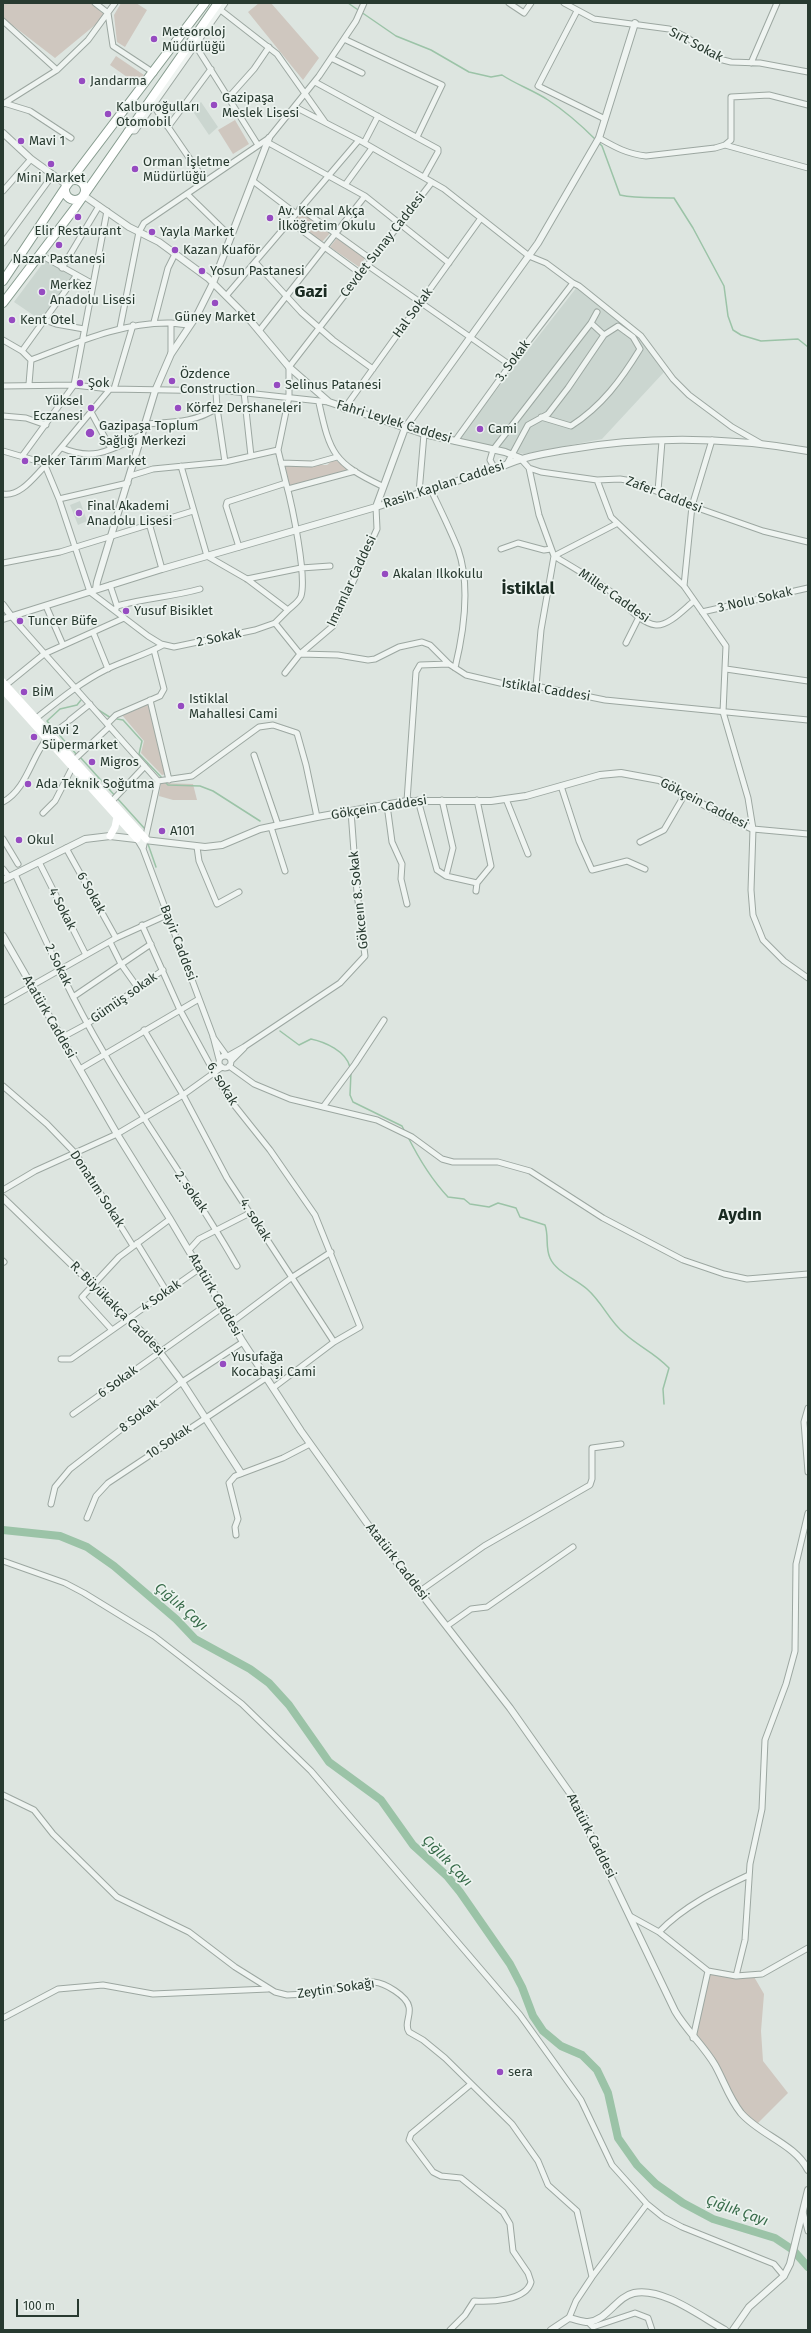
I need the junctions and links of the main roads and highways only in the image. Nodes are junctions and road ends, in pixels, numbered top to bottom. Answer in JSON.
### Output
{"nodes":[{"id":1,"x":205,"y":3,"type":"edge"},
{"id":2,"x":218,"y":6,"type":"edge"},
{"id":3,"x":67,"y":185,"type":"junction"},
{"id":4,"x":83,"y":195,"type":"junction"},
{"id":5,"x":3,"y":281,"type":"edge"},
{"id":6,"x":3,"y":303,"type":"edge"},
{"id":7,"x":4,"y":686,"type":"edge"},
{"id":8,"x":52,"y":733,"type":"junction"},
{"id":9,"x":117,"y":817,"type":"junction"},
{"id":10,"x":110,"y":836,"type":"road end"},
{"id":11,"x":137,"y":839,"type":"road end"},
{"id":12,"x":146,"y":839,"type":"road end"}],
"edges":[{"from":1,"to":3,"type":"highway"},
{"from":2,"to":4,"type":"highway"},
{"from":3,"to":4,"type":"highway"},
{"from":3,"to":4,"type":"highway"},
{"from":3,"to":5,"type":"highway"},
{"from":4,"to":6,"type":"highway"},
{"from":7,"to":8,"type":"main road"},
{"from":8,"to":9,"type":"main road"},
{"from":8,"to":12,"type":"main road"},
{"from":9,"to":10,"type":"main road"},
{"from":9,"to":11,"type":"main road"}]}
